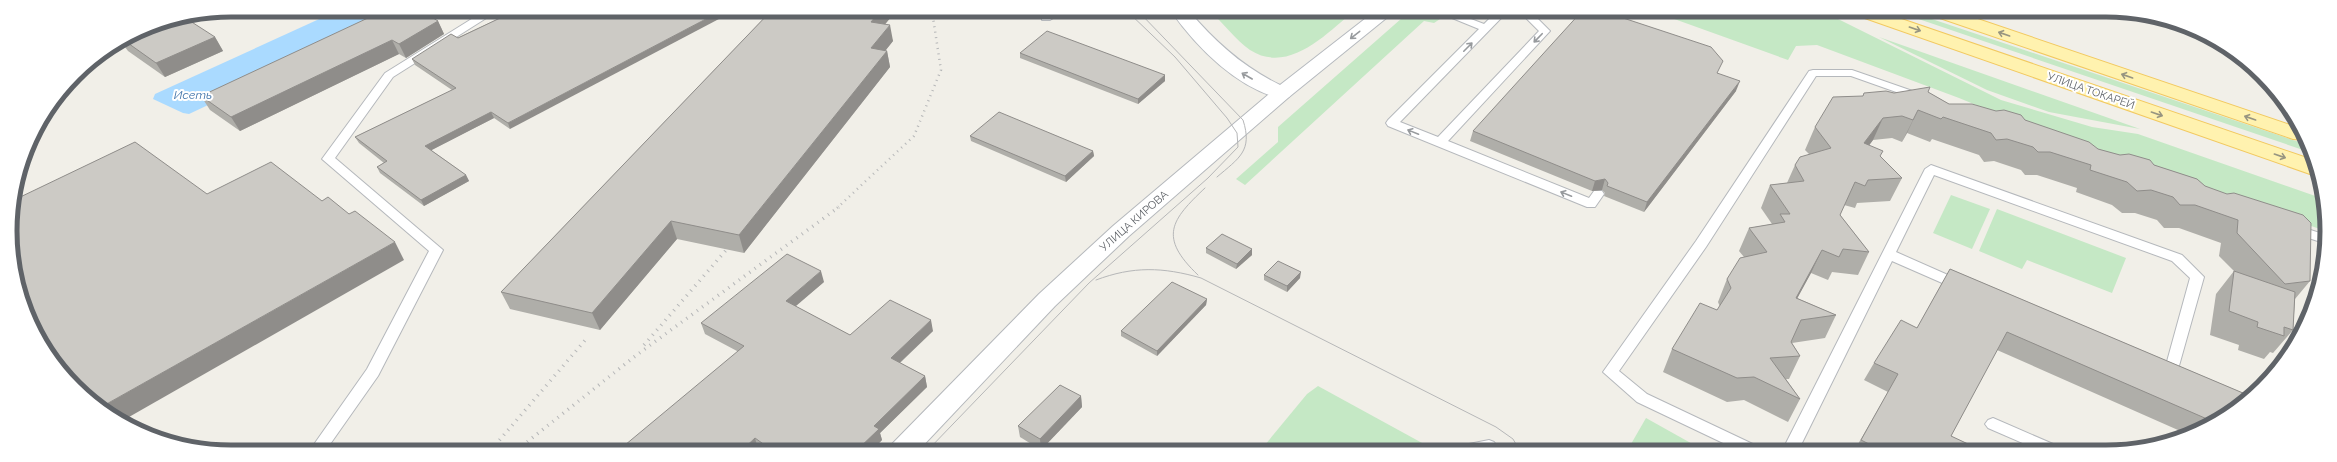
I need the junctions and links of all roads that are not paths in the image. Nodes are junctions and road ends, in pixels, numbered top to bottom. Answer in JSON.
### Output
{"nodes":[{"id":1,"x":483,"y":17,"type":"edge"},
{"id":2,"x":1185,"y":17,"type":"edge"},
{"id":3,"x":1378,"y":17,"type":"edge"},
{"id":4,"x":1456,"y":17,"type":"edge"},
{"id":5,"x":1497,"y":17,"type":"edge"},
{"id":6,"x":1530,"y":17,"type":"edge"},
{"id":7,"x":1880,"y":17,"type":"edge"},
{"id":8,"x":1955,"y":17,"type":"edge"},
{"id":9,"x":1486,"y":28,"type":"junction"},
{"id":10,"x":1282,"y":93,"type":"junction"},
{"id":11,"x":1934,"y":102,"type":"edge"},
{"id":12,"x":2297,"y":134,"type":"edge"},
{"id":13,"x":1440,"y":142,"type":"junction"},
{"id":14,"x":2310,"y":167,"type":"edge"},
{"id":15,"x":1598,"y":194,"type":"dead end"},
{"id":16,"x":2286,"y":226,"type":"edge"},
{"id":17,"x":2320,"y":238,"type":"edge"},
{"id":18,"x":1888,"y":254,"type":"junction"},
{"id":19,"x":1974,"y":291,"type":"edge"},
{"id":20,"x":2156,"y":369,"type":"edge"},
{"id":21,"x":2170,"y":376,"type":"junction"},
{"id":22,"x":2183,"y":382,"type":"edge"},
{"id":23,"x":1993,"y":424,"type":"dead end"},
{"id":24,"x":321,"y":445,"type":"edge"},
{"id":25,"x":907,"y":445,"type":"edge"},
{"id":26,"x":1741,"y":445,"type":"edge"},
{"id":27,"x":1793,"y":445,"type":"edge"},
{"id":28,"x":2040,"y":445,"type":"edge"}],
"edges":[{"from":1,"to":24,"type":"lane"},
{"from":10,"to":2,"type":"street","one_way":true},
{"from":3,"to":10,"type":"street","name":"УЛИЦА КИРОВА","one_way":true},
{"from":4,"to":9,"type":"lane"},
{"from":5,"to":9,"type":"lane"},
{"from":6,"to":13,"type":"lane","one_way":true},
{"from":7,"to":14,"type":"main road","name":"УЛИЦА ТОКАРЕЙ","one_way":true},
{"from":12,"to":8,"type":"main road","one_way":true},
{"from":13,"to":9,"type":"lane","one_way":true},
{"from":10,"to":25,"type":"street","name":"УЛИЦА КИРОВА"},
{"from":11,"to":26,"type":"lane"},
{"from":15,"to":13,"type":"lane","one_way":true},
{"from":16,"to":17,"type":"lane"},
{"from":18,"to":19,"type":"lane"},
{"from":18,"to":21,"type":"lane"},
{"from":18,"to":27,"type":"lane"},
{"from":20,"to":21,"type":"lane"},
{"from":21,"to":22,"type":"lane"},
{"from":23,"to":28,"type":"lane"}]}
